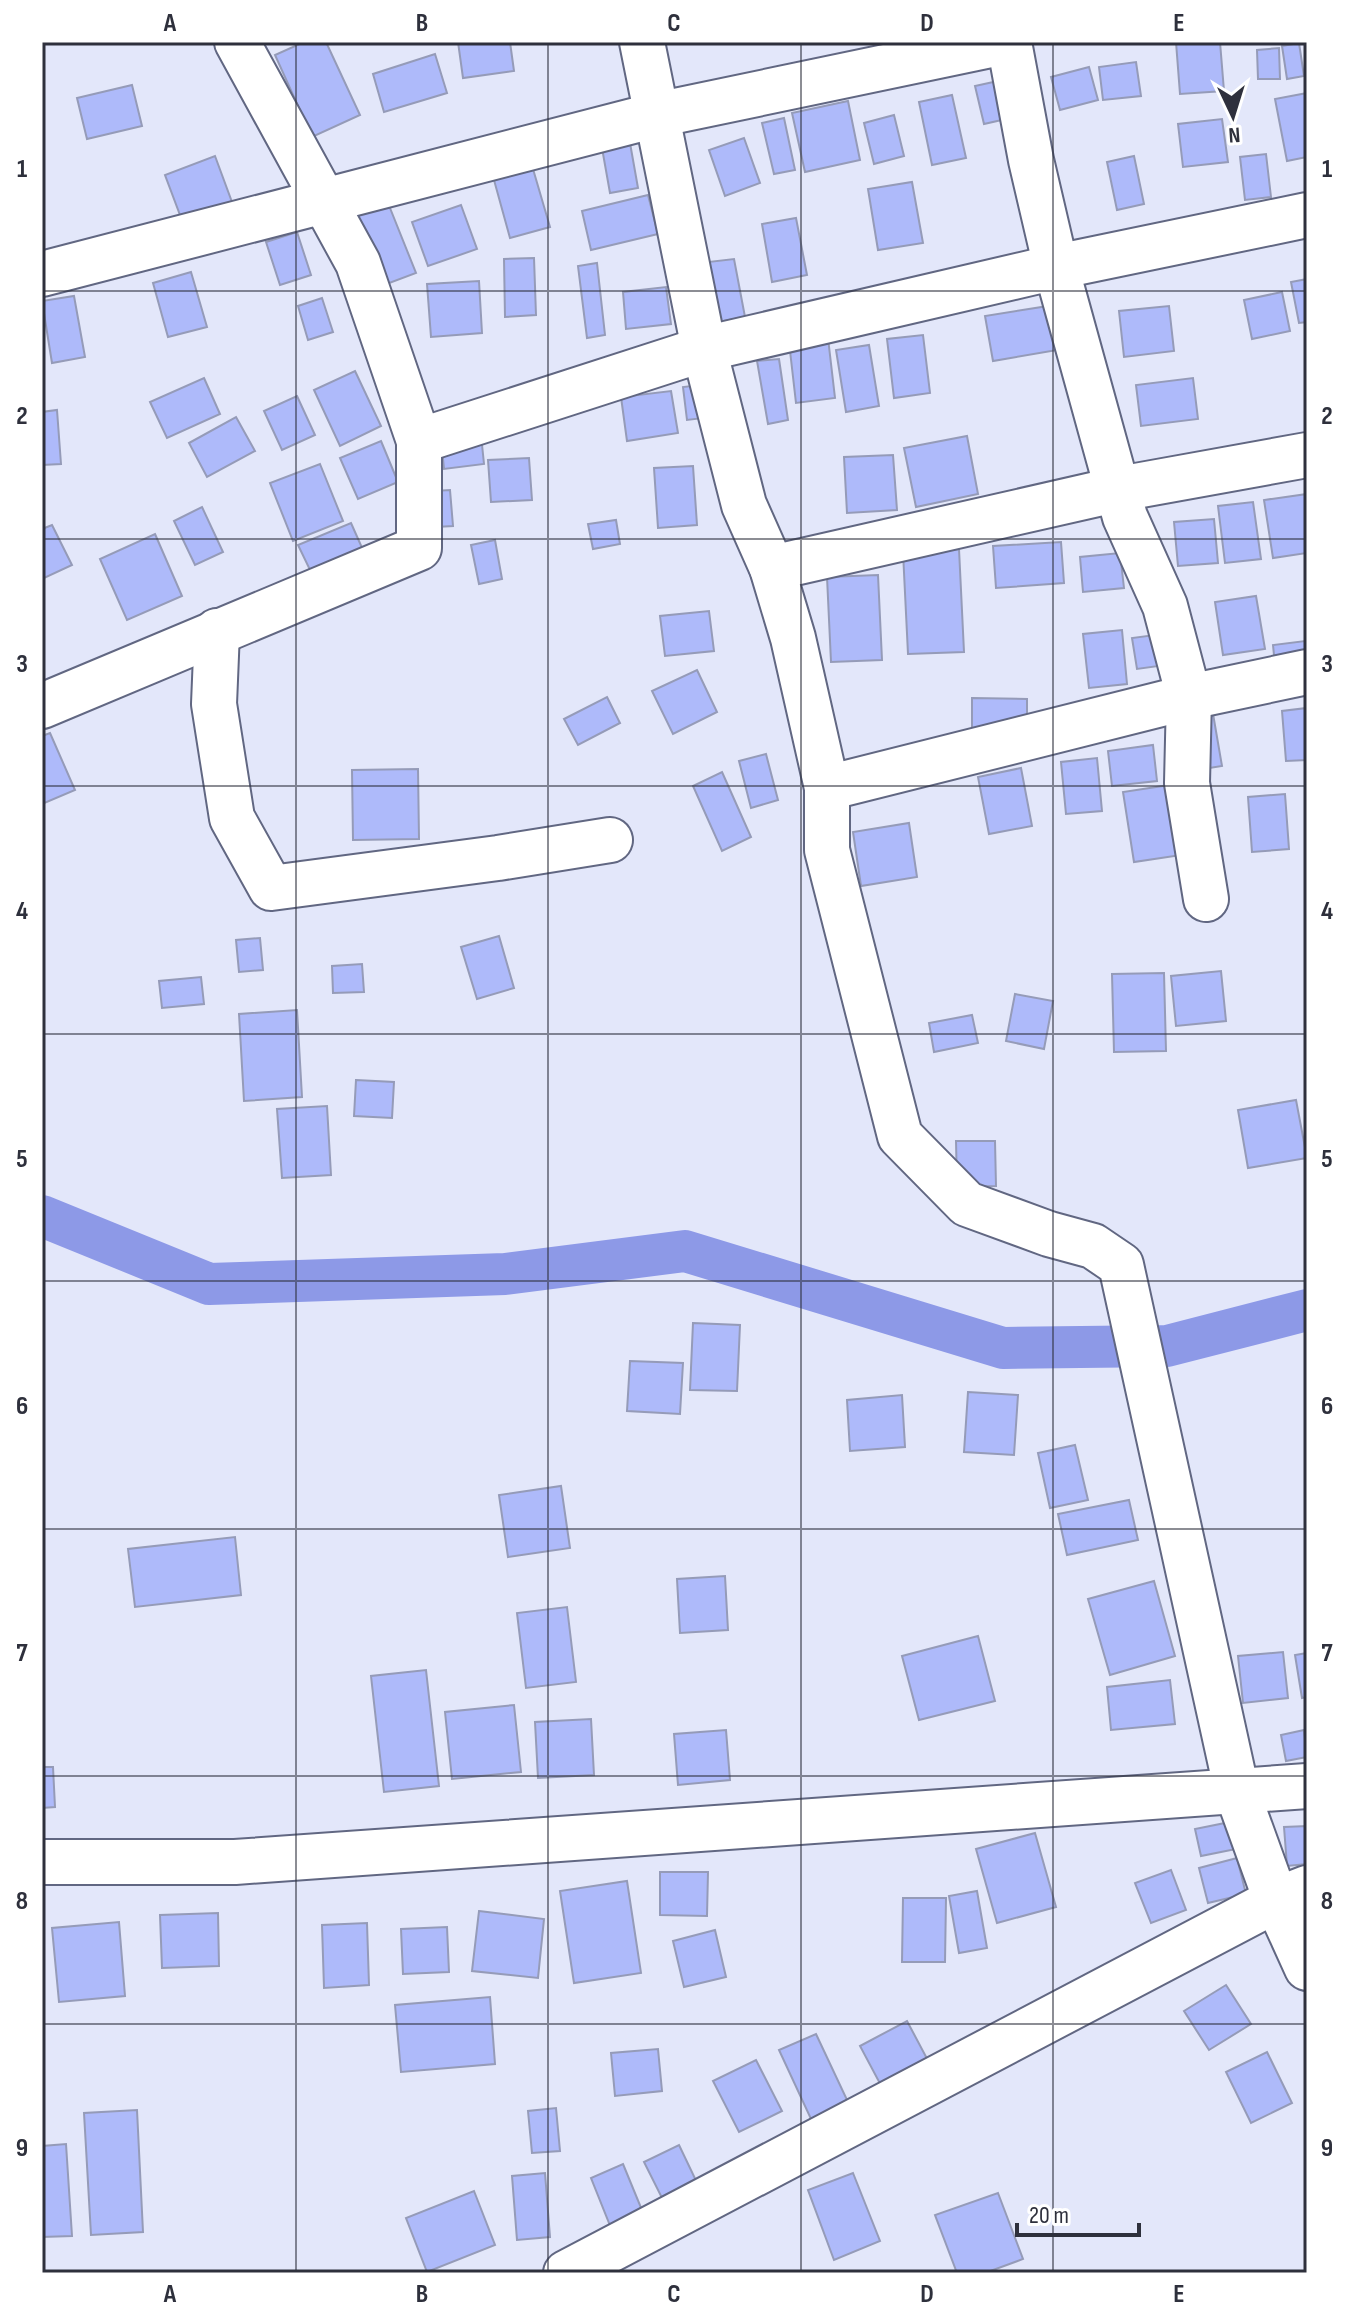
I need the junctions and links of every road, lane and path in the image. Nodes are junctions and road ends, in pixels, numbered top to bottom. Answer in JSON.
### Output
{"nodes":[{"id":1,"x":237,"y":42,"type":"edge"},
{"id":2,"x":642,"y":42,"type":"edge"},
{"id":3,"x":1007,"y":42,"type":"edge"},
{"id":4,"x":656,"y":115,"type":"junction"},
{"id":5,"x":324,"y":201,"type":"junction"},
{"id":6,"x":1307,"y":215,"type":"edge"},
{"id":7,"x":1056,"y":267,"type":"junction"},
{"id":8,"x":42,"y":274,"type":"edge"},
{"id":9,"x":704,"y":349,"type":"junction"},
{"id":10,"x":419,"y":441,"type":"junction"},
{"id":11,"x":1307,"y":455,"type":"edge"},
{"id":12,"x":1119,"y":489,"type":"junction"},
{"id":13,"x":772,"y":568,"type":"junction"},
{"id":14,"x":217,"y":631,"type":"junction"},
{"id":15,"x":1307,"y":672,"type":"edge"},
{"id":16,"x":1189,"y":697,"type":"junction"},
{"id":17,"x":42,"y":706,"type":"edge"},
{"id":18,"x":827,"y":788,"type":"junction"},
{"id":19,"x":610,"y":840,"type":"dead end"},
{"id":20,"x":1206,"y":899,"type":"dead end"},
{"id":21,"x":1307,"y":1786,"type":"edge"},
{"id":22,"x":1237,"y":1792,"type":"junction"},
{"id":23,"x":42,"y":1862,"type":"edge"},
{"id":24,"x":1292,"y":1894,"type":"edge"},
{"id":25,"x":1307,"y":1968,"type":"edge"},
{"id":26,"x":566,"y":2273,"type":"edge"}],
"edges":[{"from":1,"to":5,"type":"street"},
{"from":2,"to":4,"type":"street"},
{"from":3,"to":4,"type":"street"},
{"from":3,"to":7,"type":"street"},
{"from":4,"to":5,"type":"street"},
{"from":4,"to":9,"type":"street"},
{"from":5,"to":8,"type":"street"},
{"from":5,"to":10,"type":"street"},
{"from":6,"to":7,"type":"street"},
{"from":7,"to":9,"type":"street"},
{"from":7,"to":12,"type":"street"},
{"from":9,"to":10,"type":"street"},
{"from":9,"to":13,"type":"street"},
{"from":10,"to":14,"type":"street"},
{"from":11,"to":12,"type":"street"},
{"from":12,"to":13,"type":"street"},
{"from":12,"to":16,"type":"street"},
{"from":13,"to":18,"type":"street"},
{"from":14,"to":17,"type":"street"},
{"from":14,"to":19,"type":"street"},
{"from":15,"to":16,"type":"street"},
{"from":16,"to":18,"type":"street"},
{"from":16,"to":20,"type":"street"},
{"from":18,"to":22,"type":"street"},
{"from":21,"to":22,"type":"street"},
{"from":22,"to":23,"type":"street"},
{"from":22,"to":24,"type":"street"},
{"from":24,"to":25,"type":"street"},
{"from":24,"to":26,"type":"street"}]}
